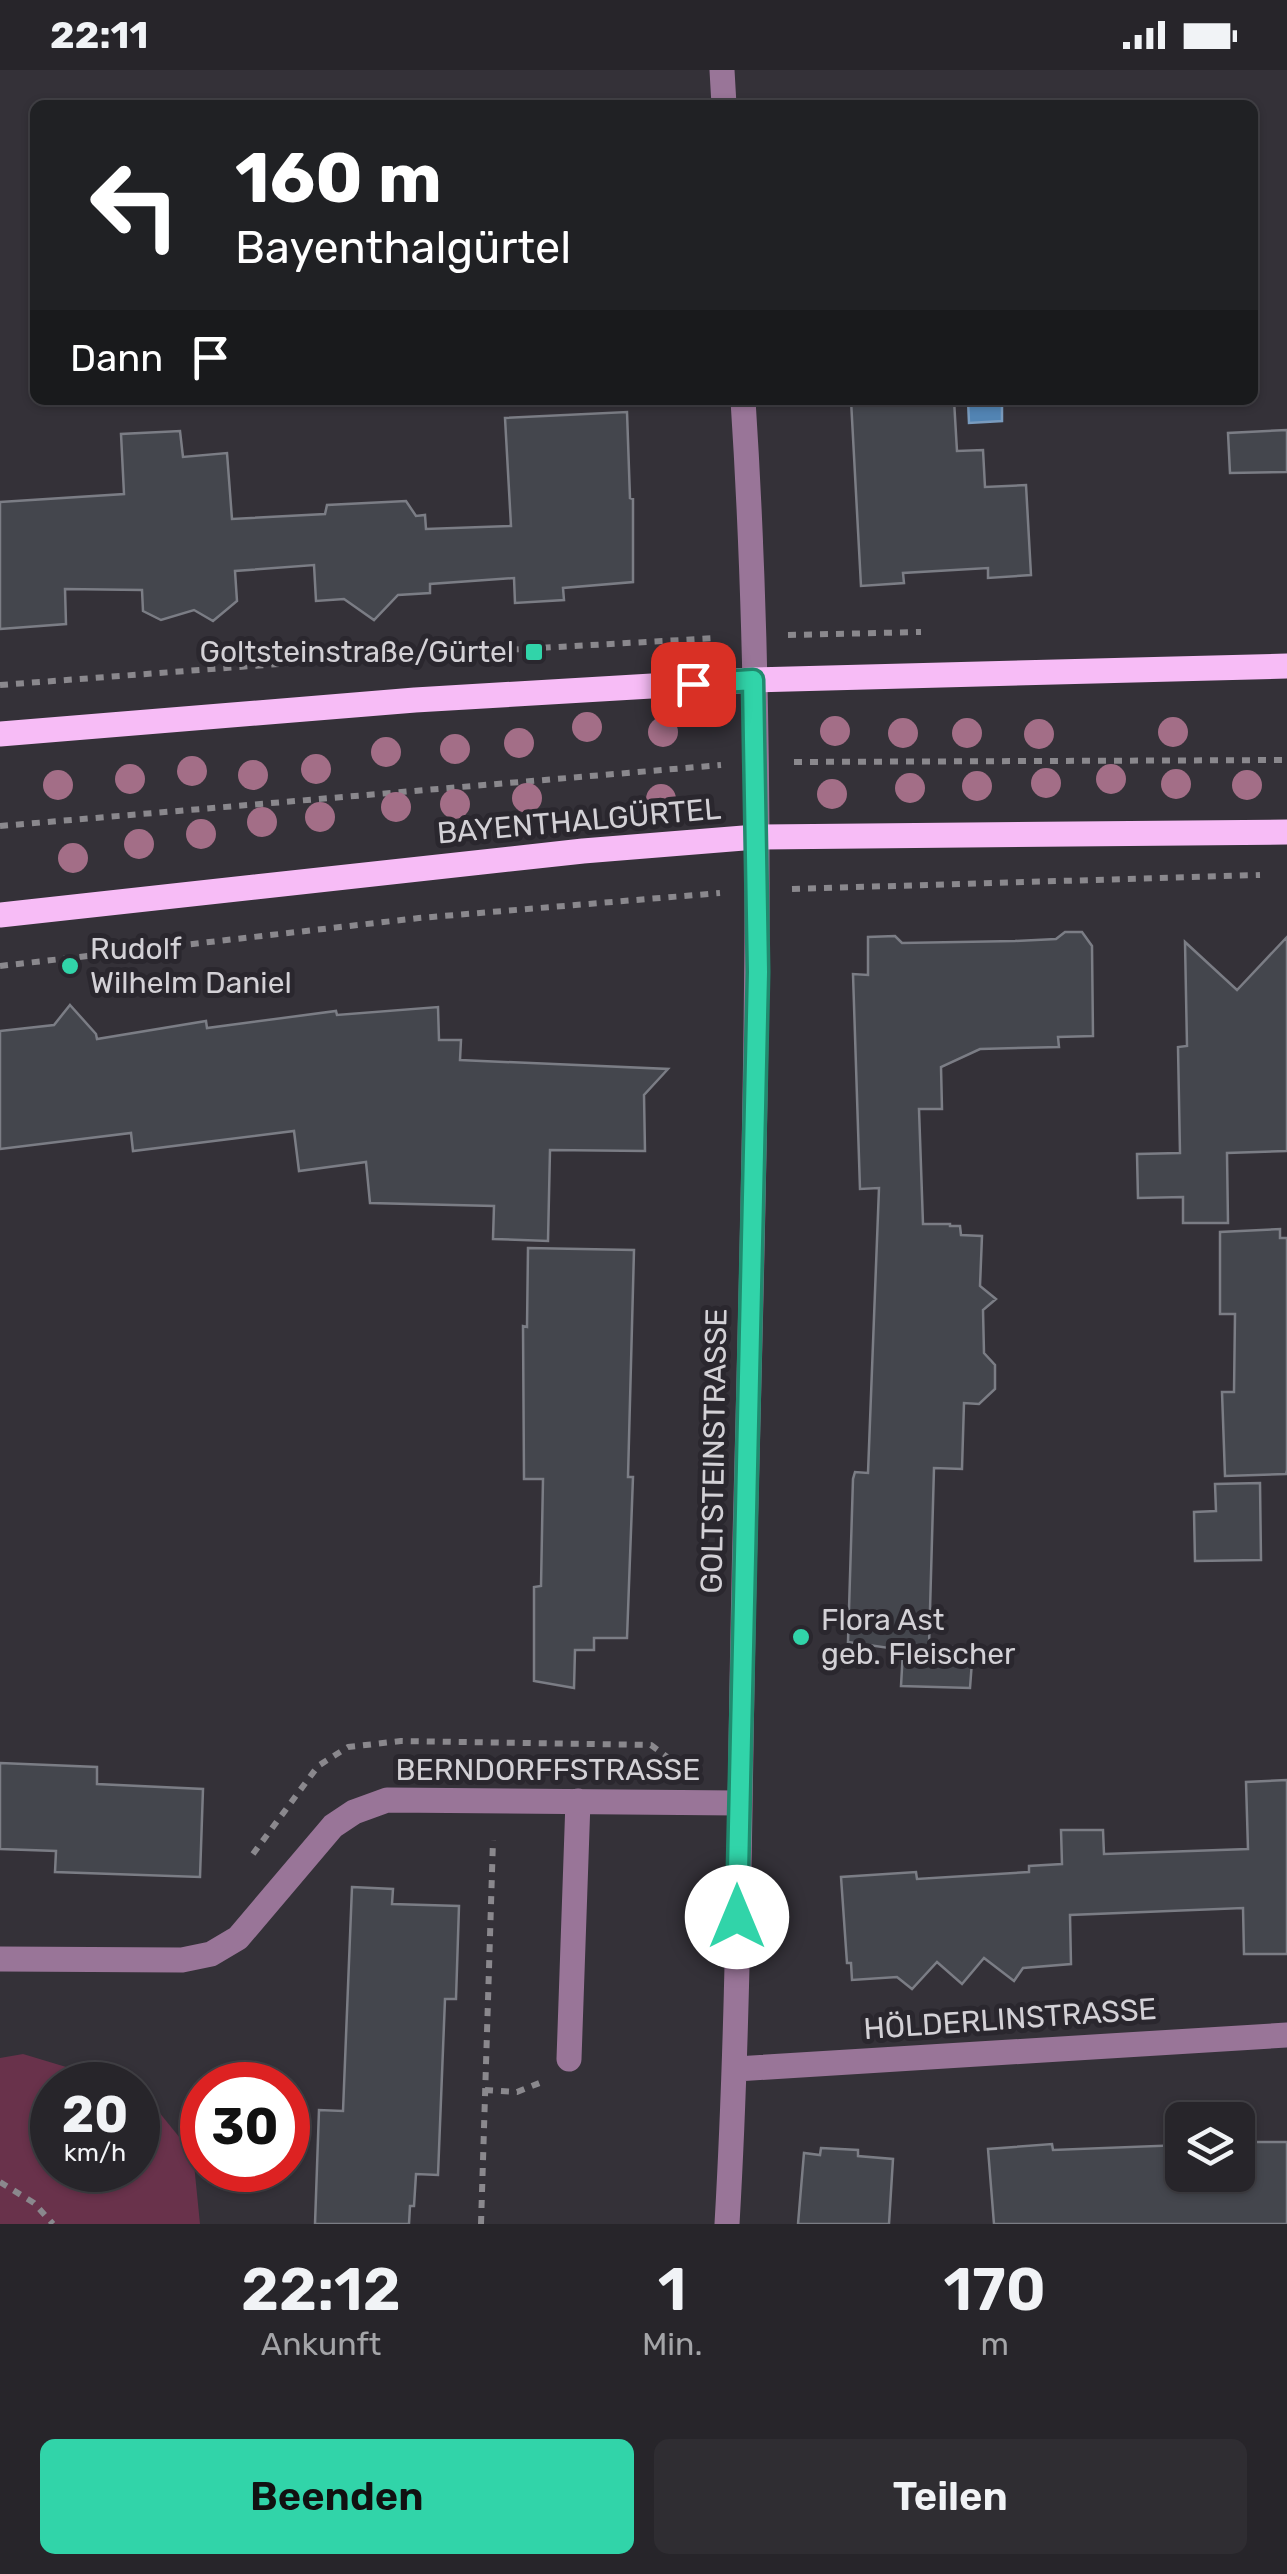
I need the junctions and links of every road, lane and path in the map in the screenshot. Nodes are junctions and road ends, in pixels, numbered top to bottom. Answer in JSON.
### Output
{"nodes":[{"id":1,"x":722,"y":70,"type":"edge"},
{"id":2,"x":724,"y":100,"type":"edge"},
{"id":3,"x":743,"y":405,"type":"edge"},
{"id":4,"x":1287,"y":666,"type":"edge"},
{"id":5,"x":753,"y":680,"type":"junction"},
{"id":6,"x":0,"y":734,"type":"edge"},
{"id":7,"x":1287,"y":760,"type":"edge"},
{"id":8,"x":755,"y":762,"type":"junction"},
{"id":9,"x":0,"y":826,"type":"edge"},
{"id":10,"x":1287,"y":832,"type":"edge"},
{"id":11,"x":756,"y":838,"type":"junction"},
{"id":12,"x":1268,"y":875,"type":"dead end"},
{"id":13,"x":757,"y":890,"type":"junction"},
{"id":14,"x":0,"y":915,"type":"edge"},
{"id":15,"x":0,"y":966,"type":"edge"},
{"id":16,"x":497,"y":1740,"type":"dead end"},
{"id":17,"x":494,"y":1800,"type":"junction"},
{"id":18,"x":578,"y":1801,"type":"junction"},
{"id":19,"x":738,"y":1804,"type":"junction"},
{"id":20,"x":0,"y":1959,"type":"edge"},
{"id":21,"x":1287,"y":2035,"type":"edge"},
{"id":22,"x":569,"y":2059,"type":"joint"},
{"id":23,"x":736,"y":2069,"type":"junction"},
{"id":24,"x":485,"y":2090,"type":"junction"},
{"id":25,"x":0,"y":2182,"type":"edge"},
{"id":26,"x":53,"y":2224,"type":"edge"},
{"id":27,"x":480,"y":2224,"type":"edge"},
{"id":28,"x":728,"y":2224,"type":"edge"}],
"edges":[{"from":1,"to":2,"type":"street"},
{"from":3,"to":5,"type":"street","name":"GOLTSTEINSTRASSE"},
{"from":4,"to":5,"type":"main road"},
{"from":5,"to":6,"type":"main road"},
{"from":5,"to":8,"type":"street","name":"GOLTSTEINSTRASSE"},
{"from":7,"to":8,"type":"path"},
{"from":8,"to":9,"type":"path"},
{"from":8,"to":11,"type":"street","name":"GOLTSTEINSTRASSE"},
{"from":10,"to":11,"type":"main road","name":"BAYENTHALGÜRTEL"},
{"from":11,"to":13,"type":"street","name":"GOLTSTEINSTRASSE"},
{"from":11,"to":14,"type":"main road","name":"BAYENTHALGÜRTEL"},
{"from":12,"to":13,"type":"path"},
{"from":13,"to":15,"type":"path"},
{"from":13,"to":19,"type":"street","name":"GOLTSTEINSTRASSE"},
{"from":16,"to":17,"type":"path"},
{"from":17,"to":18,"type":"street","name":"BERNDORFFSTRASSE"},
{"from":17,"to":20,"type":"street","name":"BERNDORFFSTRASSE"},
{"from":17,"to":24,"type":"path"},
{"from":18,"to":19,"type":"street","name":"BERNDORFFSTRASSE"},
{"from":18,"to":22,"type":"street"},
{"from":19,"to":23,"type":"street","name":"GOLTSTEINSTRASSE"},
{"from":21,"to":23,"type":"street","name":"HÖLDERLINSTRASSE"},
{"from":22,"to":24,"type":"path"},
{"from":23,"to":28,"type":"street","name":"GOLTSTEINSTRASSE"},
{"from":24,"to":27,"type":"path"},
{"from":25,"to":26,"type":"path"}]}
